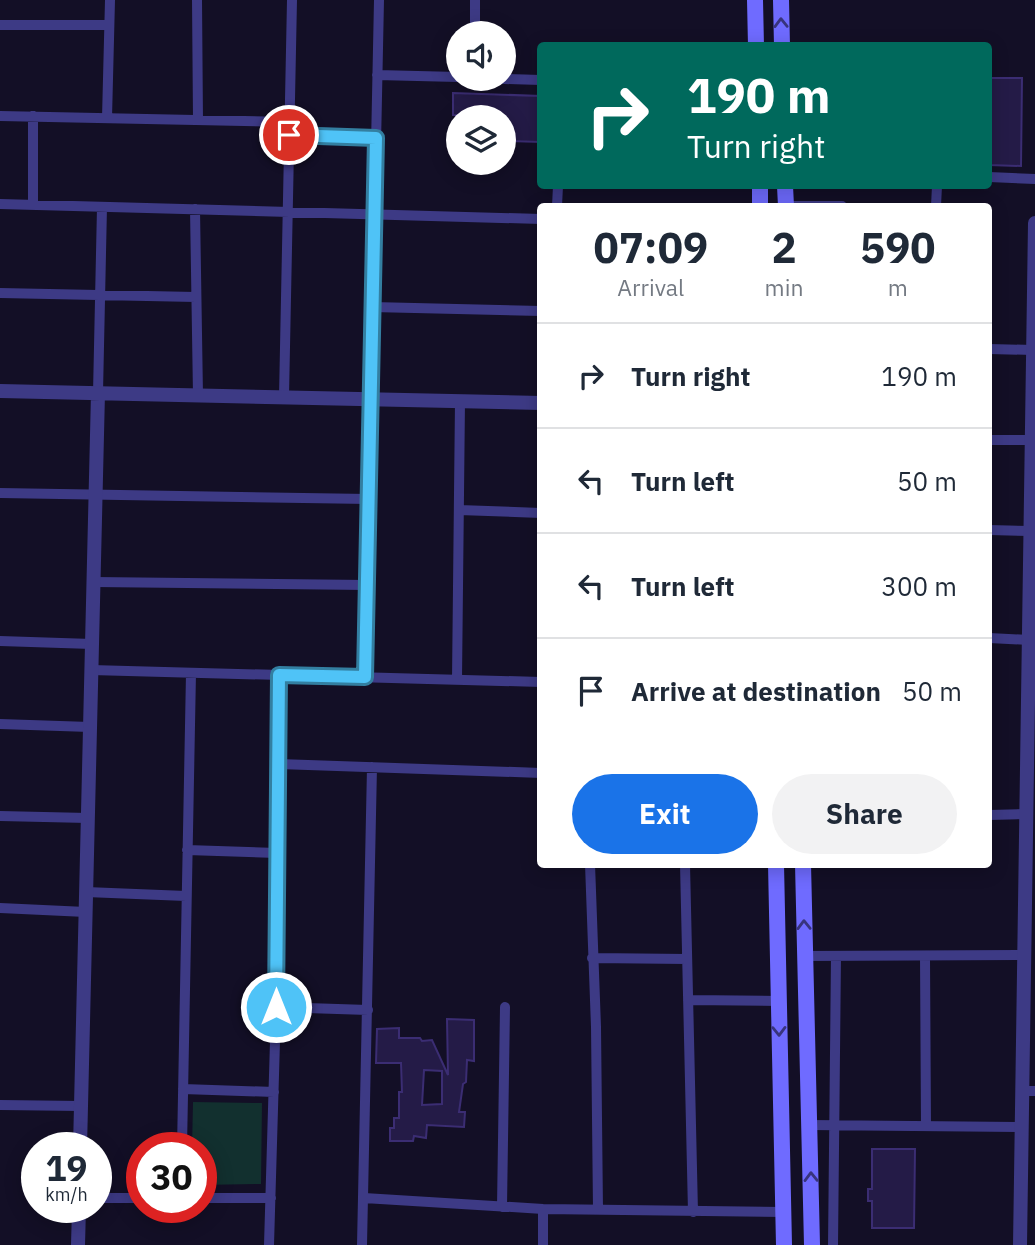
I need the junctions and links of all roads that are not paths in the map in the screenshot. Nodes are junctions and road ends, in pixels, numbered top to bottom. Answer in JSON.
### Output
{"nodes":[{"id":1,"x":110,"y":0,"type":"edge"},
{"id":2,"x":197,"y":0,"type":"edge"},
{"id":3,"x":292,"y":0,"type":"edge"},
{"id":4,"x":379,"y":0,"type":"edge"},
{"id":5,"x":475,"y":0,"type":"edge"},
{"id":6,"x":755,"y":0,"type":"edge"},
{"id":7,"x":781,"y":0,"type":"edge"},
{"id":8,"x":475,"y":21,"type":"edge"},
{"id":9,"x":0,"y":25,"type":"edge"},
{"id":10,"x":109,"y":25,"type":"junction"},
{"id":11,"x":757,"y":42,"type":"edge"},
{"id":12,"x":782,"y":42,"type":"edge"},
{"id":13,"x":377,"y":75,"type":"junction"},
{"id":14,"x":446,"y":77,"type":"edge"},
{"id":15,"x":516,"y":79,"type":"edge"},
{"id":16,"x":537,"y":80,"type":"edge"},
{"id":17,"x":0,"y":116,"type":"edge"},
{"id":18,"x":33,"y":116,"type":"junction"},
{"id":19,"x":107,"y":118,"type":"junction"},
{"id":20,"x":198,"y":120,"type":"junction"},
{"id":21,"x":290,"y":122,"type":"junction"},
{"id":22,"x":289,"y":135,"type":"junction"},
{"id":23,"x":376,"y":138,"type":"junction"},
{"id":24,"x":992,"y":177,"type":"edge"},
{"id":25,"x":1035,"y":179,"type":"edge"},
{"id":26,"x":0,"y":204,"type":"edge"},
{"id":27,"x":33,"y":205,"type":"junction"},
{"id":28,"x":102,"y":207,"type":"junction"},
{"id":29,"x":195,"y":209,"type":"junction"},
{"id":30,"x":288,"y":212,"type":"junction"},
{"id":31,"x":374,"y":214,"type":"junction"},
{"id":32,"x":537,"y":219,"type":"edge"},
{"id":33,"x":1035,"y":223,"type":"edge"},
{"id":34,"x":1035,"y":284,"type":"edge"},
{"id":35,"x":0,"y":293,"type":"edge"},
{"id":36,"x":100,"y":295,"type":"junction"},
{"id":37,"x":196,"y":297,"type":"junction"},
{"id":38,"x":372,"y":307,"type":"junction"},
{"id":39,"x":537,"y":311,"type":"edge"},
{"id":40,"x":992,"y":349,"type":"edge"},
{"id":41,"x":1033,"y":350,"type":"edge"},
{"id":42,"x":0,"y":391,"type":"edge"},
{"id":43,"x":98,"y":393,"type":"junction"},
{"id":44,"x":198,"y":395,"type":"junction"},
{"id":45,"x":284,"y":397,"type":"junction"},
{"id":46,"x":371,"y":399,"type":"junction"},
{"id":47,"x":460,"y":401,"type":"junction"},
{"id":48,"x":537,"y":403,"type":"edge"},
{"id":49,"x":1034,"y":413,"type":"edge"},
{"id":50,"x":992,"y":440,"type":"edge"},
{"id":51,"x":1032,"y":440,"type":"junction"},
{"id":52,"x":0,"y":493,"type":"edge"},
{"id":53,"x":96,"y":494,"type":"junction"},
{"id":54,"x":369,"y":499,"type":"junction"},
{"id":55,"x":1033,"y":506,"type":"edge"},
{"id":56,"x":459,"y":510,"type":"junction"},
{"id":57,"x":537,"y":513,"type":"edge"},
{"id":58,"x":992,"y":530,"type":"edge"},
{"id":59,"x":1031,"y":531,"type":"junction"},
{"id":60,"x":94,"y":582,"type":"junction"},
{"id":61,"x":367,"y":585,"type":"junction"},
{"id":62,"x":992,"y":639,"type":"edge"},
{"id":63,"x":1029,"y":640,"type":"junction"},
{"id":64,"x":0,"y":641,"type":"edge"},
{"id":65,"x":92,"y":644,"type":"junction"},
{"id":66,"x":91,"y":670,"type":"junction"},
{"id":67,"x":191,"y":673,"type":"junction"},
{"id":68,"x":279,"y":675,"type":"junction"},
{"id":69,"x":365,"y":677,"type":"junction"},
{"id":70,"x":457,"y":680,"type":"junction"},
{"id":71,"x":537,"y":682,"type":"edge"},
{"id":72,"x":0,"y":724,"type":"edge"},
{"id":73,"x":90,"y":727,"type":"junction"},
{"id":74,"x":279,"y":764,"type":"junction"},
{"id":75,"x":372,"y":767,"type":"junction"},
{"id":76,"x":537,"y":773,"type":"edge"},
{"id":77,"x":1031,"y":780,"type":"edge"},
{"id":78,"x":1031,"y":799,"type":"edge"},
{"id":79,"x":1027,"y":814,"type":"junction"},
{"id":80,"x":992,"y":815,"type":"edge"},
{"id":81,"x":0,"y":816,"type":"edge"},
{"id":82,"x":88,"y":818,"type":"junction"},
{"id":83,"x":187,"y":850,"type":"junction"},
{"id":84,"x":277,"y":853,"type":"junction"},
{"id":85,"x":590,"y":868,"type":"edge"},
{"id":86,"x":685,"y":868,"type":"edge"},
{"id":87,"x":776,"y":868,"type":"edge"},
{"id":88,"x":803,"y":868,"type":"edge"},
{"id":89,"x":1030,"y":879,"type":"edge"},
{"id":90,"x":86,"y":892,"type":"junction"},
{"id":91,"x":187,"y":896,"type":"junction"},
{"id":92,"x":0,"y":908,"type":"edge"},
{"id":93,"x":86,"y":912,"type":"junction"},
{"id":94,"x":1024,"y":955,"type":"junction"},
{"id":95,"x":805,"y":956,"type":"junction"},
{"id":96,"x":836,"y":956,"type":"junction"},
{"id":97,"x":925,"y":957,"type":"junction"},
{"id":98,"x":592,"y":958,"type":"junction"},
{"id":99,"x":687,"y":959,"type":"junction"},
{"id":100,"x":688,"y":1000,"type":"junction"},
{"id":101,"x":779,"y":1001,"type":"junction"},
{"id":102,"x":276,"y":1007,"type":"junction"},
{"id":103,"x":505,"y":1007,"type":"dead end"},
{"id":104,"x":368,"y":1010,"type":"junction"},
{"id":105,"x":183,"y":1089,"type":"junction"},
{"id":106,"x":1029,"y":1091,"type":"edge"},
{"id":107,"x":274,"y":1092,"type":"junction"},
{"id":108,"x":0,"y":1105,"type":"edge"},
{"id":109,"x":81,"y":1107,"type":"junction"},
{"id":110,"x":809,"y":1125,"type":"junction"},
{"id":111,"x":834,"y":1125,"type":"junction"},
{"id":112,"x":926,"y":1126,"type":"junction"},
{"id":113,"x":1022,"y":1127,"type":"junction"},
{"id":114,"x":80,"y":1132,"type":"edge"},
{"id":115,"x":182,"y":1132,"type":"edge"},
{"id":116,"x":217,"y":1198,"type":"edge"},
{"id":117,"x":271,"y":1198,"type":"junction"},
{"id":118,"x":364,"y":1198,"type":"junction"},
{"id":119,"x":502,"y":1207,"type":"junction"},
{"id":120,"x":543,"y":1209,"type":"junction"},
{"id":121,"x":598,"y":1210,"type":"junction"},
{"id":122,"x":694,"y":1212,"type":"junction"},
{"id":123,"x":784,"y":1212,"type":"junction"},
{"id":124,"x":79,"y":1223,"type":"edge"},
{"id":125,"x":78,"y":1245,"type":"edge"},
{"id":126,"x":269,"y":1245,"type":"edge"},
{"id":127,"x":362,"y":1245,"type":"edge"},
{"id":128,"x":543,"y":1245,"type":"edge"},
{"id":129,"x":785,"y":1245,"type":"edge"},
{"id":130,"x":812,"y":1245,"type":"edge"},
{"id":131,"x":833,"y":1245,"type":"edge"},
{"id":132,"x":1020,"y":1245,"type":"edge"}],
"edges":[{"from":1,"to":10,"type":"street"},
{"from":2,"to":20,"type":"street"},
{"from":3,"to":21,"type":"street"},
{"from":4,"to":13,"type":"street"},
{"from":5,"to":8,"type":"street"},
{"from":6,"to":11,"type":"main road"},
{"from":12,"to":7,"type":"main road","one_way":true},
{"from":9,"to":10,"type":"street"},
{"from":10,"to":19,"type":"street"},
{"from":13,"to":14,"type":"street"},
{"from":13,"to":23,"type":"street"},
{"from":15,"to":16,"type":"street"},
{"from":17,"to":18,"type":"street"},
{"from":18,"to":19,"type":"street"},
{"from":18,"to":27,"type":"street"},
{"from":19,"to":20,"type":"street"},
{"from":20,"to":21,"type":"street"},
{"from":21,"to":22,"type":"street"},
{"from":22,"to":23,"type":"street"},
{"from":22,"to":30,"type":"street"},
{"from":23,"to":31,"type":"street"},
{"from":24,"to":25,"type":"street"},
{"from":26,"to":27,"type":"street"},
{"from":27,"to":28,"type":"street"},
{"from":28,"to":29,"type":"street"},
{"from":28,"to":36,"type":"street"},
{"from":29,"to":30,"type":"street"},
{"from":29,"to":37,"type":"street"},
{"from":30,"to":31,"type":"street"},
{"from":30,"to":45,"type":"street"},
{"from":31,"to":32,"type":"street"},
{"from":31,"to":38,"type":"street"},
{"from":33,"to":34,"type":"street"},
{"from":34,"to":41,"type":"street"},
{"from":35,"to":36,"type":"street"},
{"from":36,"to":37,"type":"street"},
{"from":36,"to":43,"type":"street"},
{"from":37,"to":44,"type":"street"},
{"from":38,"to":39,"type":"street"},
{"from":38,"to":46,"type":"street"},
{"from":40,"to":41,"type":"street"},
{"from":41,"to":49,"type":"street"},
{"from":42,"to":43,"type":"street"},
{"from":43,"to":44,"type":"street"},
{"from":43,"to":53,"type":"street"},
{"from":44,"to":45,"type":"street"},
{"from":45,"to":46,"type":"street"},
{"from":46,"to":47,"type":"street"},
{"from":46,"to":54,"type":"street"},
{"from":47,"to":48,"type":"street"},
{"from":47,"to":56,"type":"street"},
{"from":49,"to":51,"type":"street"},
{"from":50,"to":51,"type":"street"},
{"from":51,"to":55,"type":"street"},
{"from":52,"to":53,"type":"street"},
{"from":53,"to":54,"type":"street"},
{"from":53,"to":60,"type":"street"},
{"from":54,"to":61,"type":"street"},
{"from":55,"to":59,"type":"street"},
{"from":56,"to":57,"type":"street"},
{"from":56,"to":70,"type":"street"},
{"from":58,"to":59,"type":"street"},
{"from":59,"to":63,"type":"street"},
{"from":60,"to":61,"type":"street"},
{"from":60,"to":65,"type":"street"},
{"from":61,"to":69,"type":"street"},
{"from":62,"to":63,"type":"street"},
{"from":63,"to":77,"type":"street"},
{"from":64,"to":65,"type":"street"},
{"from":65,"to":66,"type":"street"},
{"from":66,"to":67,"type":"street"},
{"from":66,"to":73,"type":"street"},
{"from":67,"to":68,"type":"street"},
{"from":67,"to":83,"type":"street"},
{"from":68,"to":69,"type":"street"},
{"from":68,"to":74,"type":"street"},
{"from":69,"to":70,"type":"street"},
{"from":70,"to":71,"type":"street"},
{"from":72,"to":73,"type":"street"},
{"from":73,"to":82,"type":"street"},
{"from":74,"to":75,"type":"street"},
{"from":74,"to":84,"type":"street"},
{"from":75,"to":76,"type":"street"},
{"from":75,"to":104,"type":"street"},
{"from":77,"to":78,"type":"street"},
{"from":78,"to":79,"type":"street"},
{"from":79,"to":80,"type":"street"},
{"from":79,"to":89,"type":"street"},
{"from":81,"to":82,"type":"street"},
{"from":82,"to":90,"type":"street"},
{"from":83,"to":84,"type":"street"},
{"from":83,"to":91,"type":"street"},
{"from":84,"to":102,"type":"street"},
{"from":85,"to":98,"type":"street"},
{"from":86,"to":99,"type":"street"},
{"from":87,"to":101,"type":"main road"},
{"from":95,"to":88,"type":"main road","one_way":true},
{"from":89,"to":94,"type":"street"},
{"from":90,"to":91,"type":"street"},
{"from":90,"to":93,"type":"street"},
{"from":91,"to":105,"type":"street"},
{"from":92,"to":93,"type":"street"},
{"from":93,"to":109,"type":"street"},
{"from":94,"to":97,"type":"street"},
{"from":94,"to":106,"type":"street"},
{"from":95,"to":96,"type":"street"},
{"from":95,"to":110,"type":"main road"},
{"from":96,"to":97,"type":"street"},
{"from":96,"to":111,"type":"street"},
{"from":97,"to":112,"type":"street"},
{"from":98,"to":99,"type":"street"},
{"from":98,"to":121,"type":"street"},
{"from":99,"to":100,"type":"street"},
{"from":100,"to":101,"type":"street"},
{"from":100,"to":122,"type":"street"},
{"from":101,"to":123,"type":"main road","one_way":true},
{"from":102,"to":104,"type":"street"},
{"from":102,"to":107,"type":"street"},
{"from":103,"to":119,"type":"street"},
{"from":104,"to":118,"type":"street"},
{"from":105,"to":107,"type":"street"},
{"from":105,"to":115,"type":"street"},
{"from":106,"to":113,"type":"street"},
{"from":107,"to":117,"type":"street"},
{"from":108,"to":109,"type":"street"},
{"from":109,"to":114,"type":"street"},
{"from":110,"to":111,"type":"street"},
{"from":130,"to":110,"type":"main road","one_way":true},
{"from":111,"to":112,"type":"street"},
{"from":111,"to":131,"type":"street"},
{"from":112,"to":113,"type":"street"},
{"from":113,"to":132,"type":"street"},
{"from":116,"to":117,"type":"street"},
{"from":117,"to":126,"type":"street"},
{"from":118,"to":119,"type":"street"},
{"from":118,"to":127,"type":"street"},
{"from":119,"to":120,"type":"street"},
{"from":120,"to":121,"type":"street"},
{"from":120,"to":128,"type":"street"},
{"from":121,"to":122,"type":"street"},
{"from":122,"to":123,"type":"street"},
{"from":123,"to":129,"type":"main road"},
{"from":124,"to":125,"type":"street"}]}
